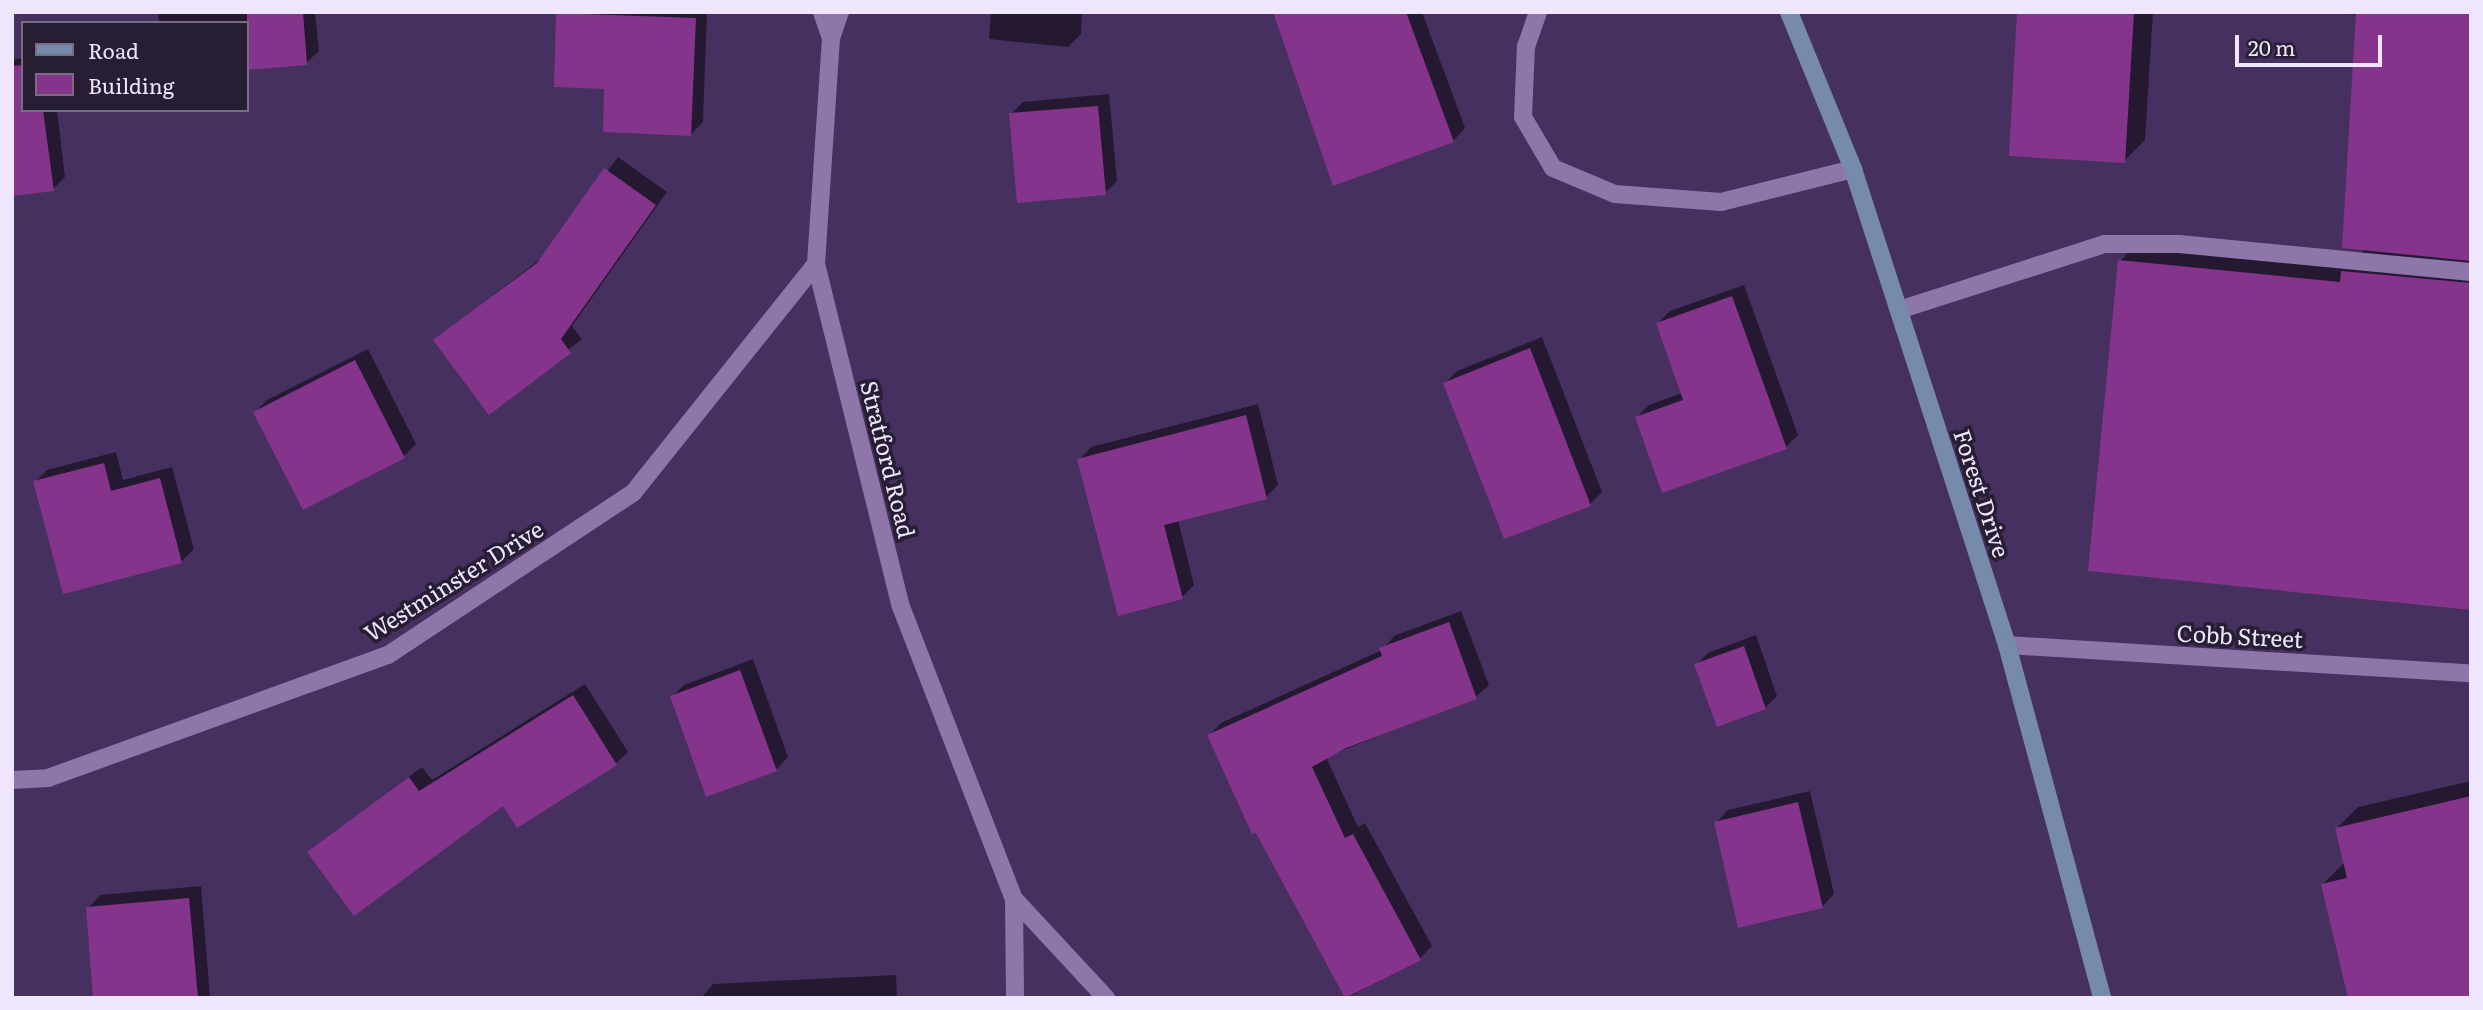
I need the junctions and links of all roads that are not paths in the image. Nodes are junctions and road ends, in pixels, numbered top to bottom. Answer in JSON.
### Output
{"nodes":[{"id":1,"x":822,"y":12,"type":"edge"},
{"id":2,"x":840,"y":12,"type":"edge"},
{"id":3,"x":1538,"y":12,"type":"edge"},
{"id":4,"x":1790,"y":12,"type":"edge"},
{"id":5,"x":831,"y":38,"type":"junction"},
{"id":6,"x":1853,"y":169,"type":"junction"},
{"id":7,"x":816,"y":264,"type":"junction"},
{"id":8,"x":2471,"y":272,"type":"edge"},
{"id":9,"x":1899,"y":310,"type":"junction"},
{"id":10,"x":2007,"y":645,"type":"junction"},
{"id":11,"x":2471,"y":673,"type":"edge"},
{"id":12,"x":12,"y":780,"type":"edge"},
{"id":13,"x":1014,"y":899,"type":"junction"},
{"id":14,"x":1015,"y":998,"type":"edge"},
{"id":15,"x":1106,"y":998,"type":"edge"},
{"id":16,"x":2102,"y":998,"type":"edge"}],
"edges":[{"from":1,"to":5,"type":"street","name":"Stratford Road"},
{"from":2,"to":5,"type":"street"},
{"from":3,"to":6,"type":"street"},
{"from":4,"to":6,"type":"main road","name":"Forest Drive"},
{"from":5,"to":7,"type":"street","name":"Stratford Road"},
{"from":6,"to":9,"type":"main road","name":"Forest Drive"},
{"from":7,"to":12,"type":"street","name":"Westminster Drive"},
{"from":7,"to":13,"type":"street","name":"Stratford Road"},
{"from":8,"to":9,"type":"street"},
{"from":9,"to":10,"type":"main road","name":"Forest Drive"},
{"from":10,"to":11,"type":"street","name":"Cobb Street"},
{"from":10,"to":16,"type":"main road","name":"Forest Drive"},
{"from":13,"to":14,"type":"street"},
{"from":13,"to":15,"type":"street"}]}
